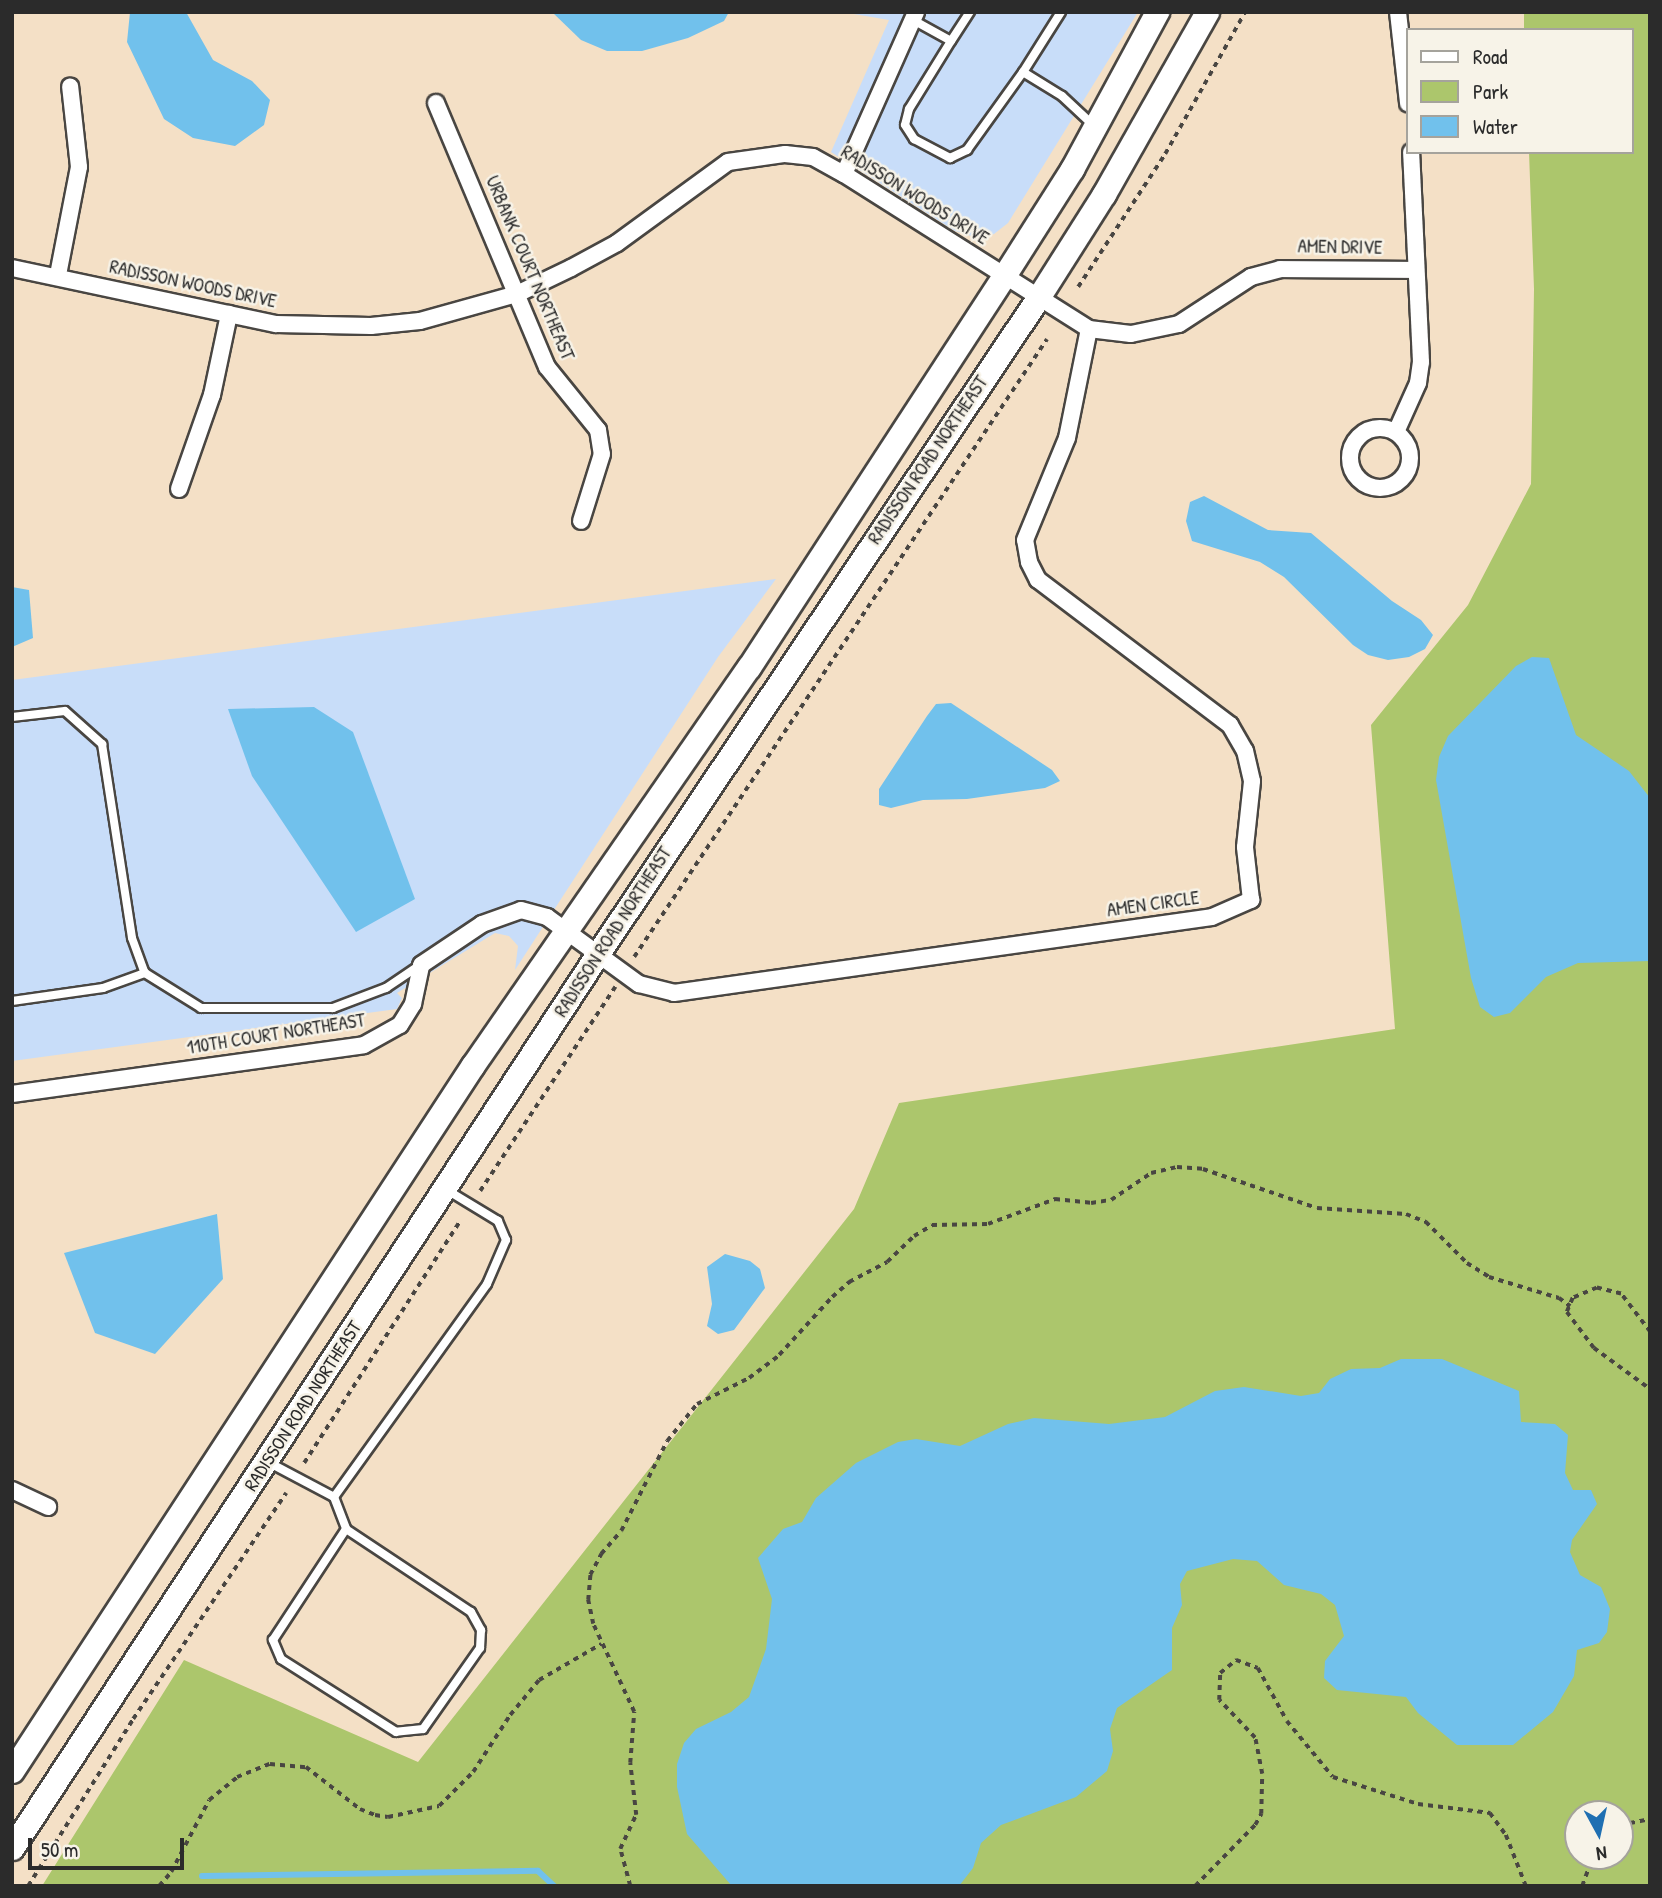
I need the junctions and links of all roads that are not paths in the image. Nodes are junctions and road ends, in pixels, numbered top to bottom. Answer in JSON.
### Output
{"nodes":[{"id":1,"x":970,"y":12,"type":"edge"},
{"id":2,"x":1061,"y":12,"type":"edge"},
{"id":3,"x":1157,"y":12,"type":"edge"},
{"id":4,"x":1207,"y":12,"type":"edge"},
{"id":5,"x":1398,"y":12,"type":"edge"},
{"id":6,"x":915,"y":16,"type":"edge"},
{"id":7,"x":951,"y":41,"type":"junction"},
{"id":8,"x":1023,"y":72,"type":"junction"},
{"id":9,"x":1406,"y":85,"type":"edge"},
{"id":10,"x":70,"y":86,"type":"dead end"},
{"id":11,"x":436,"y":103,"type":"dead end"},
{"id":12,"x":1095,"y":127,"type":"junction"},
{"id":13,"x":1411,"y":154,"type":"edge"},
{"id":14,"x":844,"y":174,"type":"junction"},
{"id":15,"x":12,"y":268,"type":"edge"},
{"id":16,"x":1416,"y":270,"type":"junction"},
{"id":17,"x":58,"y":275,"type":"junction"},
{"id":18,"x":1004,"y":276,"type":"junction"},
{"id":19,"x":517,"y":294,"type":"junction"},
{"id":20,"x":1038,"y":298,"type":"junction"},
{"id":21,"x":229,"y":314,"type":"junction"},
{"id":22,"x":1089,"y":330,"type":"junction"},
{"id":23,"x":1396,"y":432,"type":"dead end"},
{"id":24,"x":179,"y":489,"type":"dead end"},
{"id":25,"x":581,"y":521,"type":"dead end"},
{"id":26,"x":12,"y":718,"type":"edge"},
{"id":27,"x":567,"y":932,"type":"junction"},
{"id":28,"x":597,"y":955,"type":"junction"},
{"id":29,"x":421,"y":965,"type":"junction"},
{"id":30,"x":145,"y":973,"type":"junction"},
{"id":31,"x":12,"y":1001,"type":"edge"},
{"id":32,"x":12,"y":1094,"type":"edge"},
{"id":33,"x":446,"y":1189,"type":"junction"},
{"id":34,"x":267,"y":1461,"type":"junction"},
{"id":35,"x":12,"y":1490,"type":"edge"},
{"id":36,"x":334,"y":1497,"type":"junction"},
{"id":37,"x":48,"y":1507,"type":"dead end"},
{"id":38,"x":346,"y":1529,"type":"junction"},
{"id":39,"x":12,"y":1771,"type":"edge"},
{"id":40,"x":12,"y":1848,"type":"edge"}],
"edges":[{"from":1,"to":7,"type":"lane"},
{"from":2,"to":8,"type":"lane"},
{"from":3,"to":12,"type":"main road","name":"RADISSON ROAD NORTHEAST"},
{"from":4,"to":20,"type":"main road","name":"RADISSON ROAD NORTHEAST"},
{"from":5,"to":9,"type":"street"},
{"from":6,"to":7,"type":"lane"},
{"from":6,"to":14,"type":"street"},
{"from":7,"to":8,"type":"lane"},
{"from":8,"to":12,"type":"lane"},
{"from":10,"to":17,"type":"street"},
{"from":11,"to":19,"type":"street","name":"URBANK COURT NORTHEAST"},
{"from":12,"to":18,"type":"main road","name":"RADISSON ROAD NORTHEAST"},
{"from":13,"to":16,"type":"street"},
{"from":14,"to":18,"type":"street","name":"RADISSON WOODS DRIVE"},
{"from":14,"to":19,"type":"street","name":"RADISSON WOODS DRIVE"},
{"from":15,"to":17,"type":"street","name":"RADISSON WOODS DRIVE"},
{"from":16,"to":22,"type":"street","name":"AMEN DRIVE"},
{"from":16,"to":23,"type":"street"},
{"from":17,"to":21,"type":"street","name":"RADISSON WOODS DRIVE"},
{"from":18,"to":20,"type":"street","name":"RADISSON WOODS DRIVE"},
{"from":18,"to":27,"type":"main road","name":"RADISSON ROAD NORTHEAST"},
{"from":19,"to":21,"type":"street","name":"RADISSON WOODS DRIVE"},
{"from":19,"to":25,"type":"street","name":"URBANK COURT NORTHEAST"},
{"from":20,"to":22,"type":"street","name":"AMEN DRIVE"},
{"from":20,"to":28,"type":"main road","name":"RADISSON ROAD NORTHEAST"},
{"from":21,"to":24,"type":"street"},
{"from":22,"to":28,"type":"street","name":"AMEN CIRCLE"},
{"from":26,"to":30,"type":"lane"},
{"from":27,"to":28,"type":"street"},
{"from":27,"to":29,"type":"street"},
{"from":27,"to":39,"type":"main road","name":"RADISSON ROAD NORTHEAST"},
{"from":28,"to":33,"type":"main road","name":"RADISSON ROAD NORTHEAST"},
{"from":29,"to":30,"type":"lane"},
{"from":29,"to":32,"type":"street","name":"110TH COURT NORTHEAST"},
{"from":30,"to":31,"type":"lane"},
{"from":33,"to":34,"type":"main road","name":"RADISSON ROAD NORTHEAST"},
{"from":33,"to":36,"type":"lane"},
{"from":34,"to":36,"type":"lane"},
{"from":34,"to":40,"type":"main road","name":"RADISSON ROAD NORTHEAST"},
{"from":35,"to":37,"type":"street"},
{"from":36,"to":38,"type":"lane"},
{"from":38,"to":38,"type":"lane"}]}
